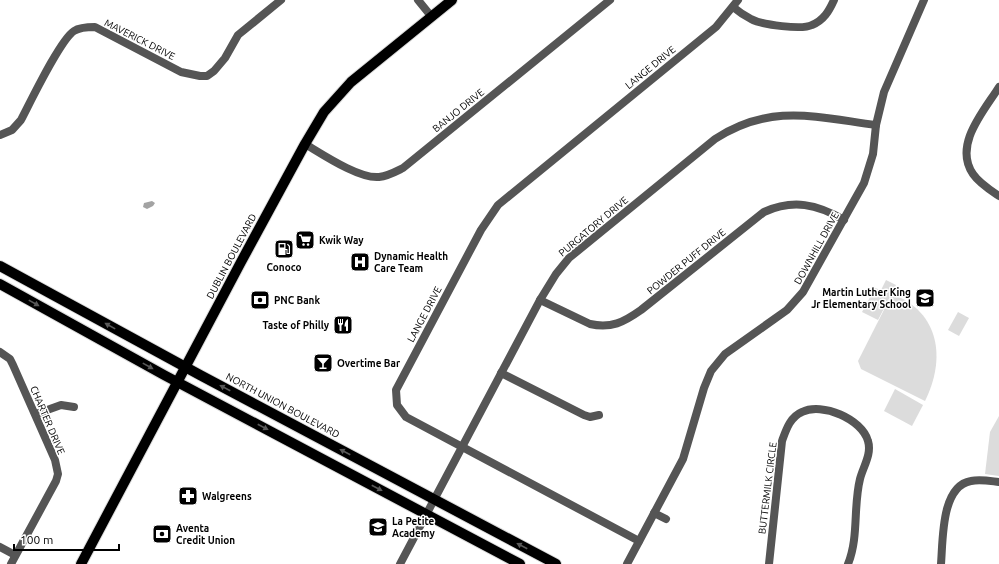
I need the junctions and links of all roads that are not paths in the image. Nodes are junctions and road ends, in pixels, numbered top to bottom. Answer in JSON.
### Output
{"nodes":[{"id":1,"x":281,"y":0,"type":"edge"},
{"id":2,"x":418,"y":0,"type":"edge"},
{"id":3,"x":452,"y":0,"type":"edge"},
{"id":4,"x":610,"y":0,"type":"edge"},
{"id":5,"x":834,"y":0,"type":"edge"},
{"id":6,"x":924,"y":0,"type":"edge"},
{"id":7,"x":736,"y":4,"type":"edge"},
{"id":8,"x":431,"y":16,"type":"junction"},
{"id":9,"x":999,"y":87,"type":"edge"},
{"id":10,"x":876,"y":125,"type":"junction"},
{"id":11,"x":0,"y":135,"type":"edge"},
{"id":12,"x":305,"y":144,"type":"junction"},
{"id":13,"x":999,"y":196,"type":"edge"},
{"id":14,"x":844,"y":220,"type":"junction"},
{"id":15,"x":0,"y":266,"type":"edge"},
{"id":16,"x":0,"y":284,"type":"edge"},
{"id":17,"x":540,"y":300,"type":"junction"},
{"id":18,"x":0,"y":352,"type":"edge"},
{"id":19,"x":185,"y":367,"type":"junction"},
{"id":20,"x":501,"y":373,"type":"junction"},
{"id":21,"x":177,"y":382,"type":"junction"},
{"id":22,"x":74,"y":407,"type":"dead end"},
{"id":23,"x":36,"y":414,"type":"junction"},
{"id":24,"x":599,"y":415,"type":"dead end"},
{"id":25,"x":461,"y":447,"type":"junction"},
{"id":26,"x":999,"y":482,"type":"edge"},
{"id":27,"x":434,"y":499,"type":"junction"},
{"id":28,"x":654,"y":513,"type":"junction"},
{"id":29,"x":426,"y":514,"type":"junction"},
{"id":30,"x":666,"y":519,"type":"dead end"},
{"id":31,"x":639,"y":541,"type":"junction"},
{"id":32,"x":0,"y":547,"type":"edge"},
{"id":33,"x":16,"y":556,"type":"junction"},
{"id":34,"x":11,"y":564,"type":"edge"},
{"id":35,"x":81,"y":564,"type":"edge"},
{"id":36,"x":400,"y":564,"type":"edge"},
{"id":37,"x":520,"y":564,"type":"edge"},
{"id":38,"x":556,"y":564,"type":"edge"},
{"id":39,"x":627,"y":564,"type":"edge"},
{"id":40,"x":769,"y":564,"type":"edge"},
{"id":41,"x":848,"y":564,"type":"edge"},
{"id":42,"x":941,"y":564,"type":"edge"}],
"edges":[{"from":1,"to":11,"type":"street","name":"MAVERICK DRIVE"},
{"from":2,"to":8,"type":"street"},
{"from":3,"to":8,"type":"main road","name":"DUBLIN BOULEVARD"},
{"from":4,"to":12,"type":"street","name":"BANJO DRIVE"},
{"from":5,"to":7,"type":"street"},
{"from":6,"to":10,"type":"street","name":"DOWNHILL DRIVE"},
{"from":7,"to":25,"type":"street","name":"LANGE DRIVE"},
{"from":8,"to":12,"type":"main road","name":"DUBLIN BOULEVARD"},
{"from":9,"to":13,"type":"street"},
{"from":10,"to":14,"type":"street","name":"DOWNHILL DRIVE"},
{"from":10,"to":17,"type":"street","name":"PURGATORY DRIVE"},
{"from":12,"to":19,"type":"main road","name":"DUBLIN BOULEVARD"},
{"from":14,"to":17,"type":"street","name":"POWDER PUFF DRIVE"},
{"from":14,"to":28,"type":"street","name":"DOWNHILL DRIVE"},
{"from":19,"to":15,"type":"main road","name":"NORTH UNION BOULEVARD","one_way":true},
{"from":16,"to":21,"type":"main road","one_way":true},
{"from":17,"to":20,"type":"street","name":"PURGATORY DRIVE"},
{"from":18,"to":23,"type":"street","name":"CHARTER DRIVE"},
{"from":19,"to":21,"type":"main road","name":"DUBLIN BOULEVARD"},
{"from":27,"to":19,"type":"main road","name":"NORTH UNION BOULEVARD","one_way":true},
{"from":20,"to":24,"type":"street"},
{"from":20,"to":25,"type":"street","name":"PURGATORY DRIVE"},
{"from":21,"to":29,"type":"main road","one_way":true},
{"from":21,"to":35,"type":"main road","name":"DUBLIN BOULEVARD"},
{"from":22,"to":23,"type":"street"},
{"from":23,"to":33,"type":"street","name":"CHARTER DRIVE"},
{"from":25,"to":27,"type":"street","name":"PURGATORY DRIVE"},
{"from":25,"to":31,"type":"street","name":"LANGE DRIVE"},
{"from":26,"to":42,"type":"street"},
{"from":27,"to":29,"type":"street","name":"PURGATORY DRIVE"},
{"from":38,"to":27,"type":"main road","name":"NORTH UNION BOULEVARD","one_way":true},
{"from":28,"to":30,"type":"street"},
{"from":28,"to":31,"type":"street","name":"DOWNHILL DRIVE"},
{"from":29,"to":36,"type":"street","name":"PURGATORY DRIVE"},
{"from":29,"to":37,"type":"main road"},
{"from":31,"to":39,"type":"street","name":"DOWNHILL DRIVE"},
{"from":32,"to":33,"type":"street"},
{"from":33,"to":34,"type":"street","name":"CHARTER DRIVE"},
{"from":40,"to":41,"type":"street","name":"BUTTERMILK CIRCLE"}]}
